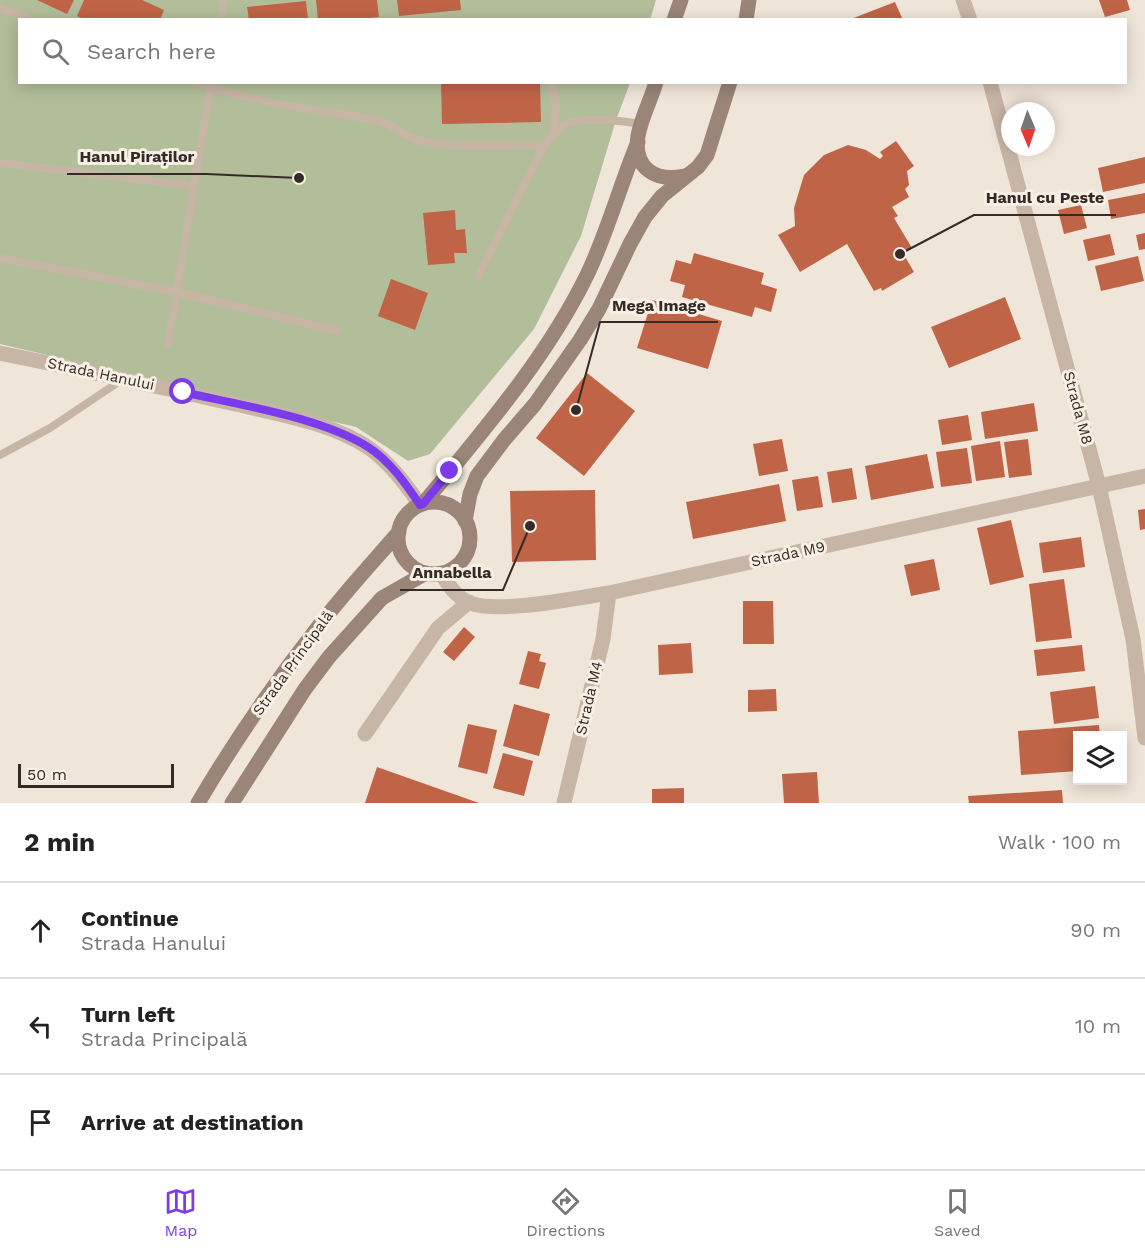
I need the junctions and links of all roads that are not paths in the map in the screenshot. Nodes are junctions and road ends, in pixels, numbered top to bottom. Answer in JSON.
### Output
{"nodes":[{"id":1,"x":224,"y":0,"type":"edge"},
{"id":2,"x":681,"y":0,"type":"edge"},
{"id":3,"x":749,"y":0,"type":"edge"},
{"id":4,"x":963,"y":0,"type":"edge"},
{"id":5,"x":0,"y":8,"type":"edge"},
{"id":6,"x":26,"y":18,"type":"edge"},
{"id":7,"x":221,"y":18,"type":"edge"},
{"id":8,"x":675,"y":18,"type":"edge"},
{"id":9,"x":746,"y":18,"type":"edge"},
{"id":10,"x":969,"y":18,"type":"edge"},
{"id":11,"x":551,"y":84,"type":"edge"},
{"id":12,"x":655,"y":84,"type":"edge"},
{"id":13,"x":729,"y":84,"type":"edge"},
{"id":14,"x":991,"y":84,"type":"edge"},
{"id":15,"x":211,"y":85,"type":"edge"},
{"id":16,"x":641,"y":124,"type":"junction"},
{"id":17,"x":554,"y":133,"type":"junction"},
{"id":18,"x":638,"y":142,"type":"junction"},
{"id":19,"x":544,"y":146,"type":"junction"},
{"id":20,"x":0,"y":163,"type":"edge"},
{"id":21,"x":687,"y":176,"type":"junction"},
{"id":22,"x":194,"y":186,"type":"junction"},
{"id":23,"x":0,"y":258,"type":"edge"},
{"id":24,"x":478,"y":276,"type":"dead end"},
{"id":25,"x":176,"y":292,"type":"junction"},
{"id":26,"x":337,"y":331,"type":"dead end"},
{"id":27,"x":168,"y":344,"type":"dead end"},
{"id":28,"x":0,"y":353,"type":"edge"},
{"id":29,"x":124,"y":379,"type":"junction"},
{"id":30,"x":0,"y":454,"type":"edge"},
{"id":31,"x":1145,"y":476,"type":"edge"},
{"id":32,"x":1099,"y":486,"type":"junction"},
{"id":33,"x":421,"y":505,"type":"junction"},
{"id":34,"x":465,"y":521,"type":"junction"},
{"id":35,"x":399,"y":532,"type":"junction"},
{"id":36,"x":426,"y":573,"type":"junction"},
{"id":37,"x":441,"y":573,"type":"junction"},
{"id":38,"x":609,"y":593,"type":"junction"},
{"id":39,"x":469,"y":602,"type":"junction"},
{"id":40,"x":365,"y":734,"type":"dead end"},
{"id":41,"x":1145,"y":738,"type":"edge"},
{"id":42,"x":198,"y":803,"type":"edge"},
{"id":43,"x":232,"y":803,"type":"edge"},
{"id":44,"x":564,"y":803,"type":"edge"}],
"edges":[{"from":1,"to":7,"type":"lane"},
{"from":2,"to":8,"type":"main road"},
{"from":3,"to":9,"type":"main road"},
{"from":4,"to":10,"type":"street"},
{"from":5,"to":6,"type":"lane"},
{"from":11,"to":17,"type":"lane"},
{"from":12,"to":16,"type":"main road"},
{"from":13,"to":21,"type":"main road"},
{"from":14,"to":32,"type":"street","name":"Strada M8"},
{"from":15,"to":19,"type":"lane"},
{"from":15,"to":22,"type":"lane"},
{"from":16,"to":17,"type":"lane"},
{"from":16,"to":18,"type":"main road"},
{"from":17,"to":19,"type":"lane"},
{"from":18,"to":21,"type":"main road"},
{"from":18,"to":33,"type":"main road"},
{"from":19,"to":24,"type":"lane"},
{"from":20,"to":22,"type":"lane"},
{"from":21,"to":34,"type":"main road"},
{"from":22,"to":25,"type":"lane"},
{"from":23,"to":25,"type":"lane"},
{"from":25,"to":26,"type":"lane"},
{"from":25,"to":27,"type":"lane"},
{"from":28,"to":29,"type":"street","name":"Strada Hanului"},
{"from":29,"to":30,"type":"lane"},
{"from":29,"to":33,"type":"street","name":"Strada Hanului"},
{"from":31,"to":32,"type":"street","name":"Strada M9"},
{"from":32,"to":38,"type":"street","name":"Strada M9"},
{"from":32,"to":41,"type":"street","name":"Strada M8"},
{"from":33,"to":34,"type":"main road"},
{"from":33,"to":35,"type":"main road"},
{"from":34,"to":37,"type":"main road"},
{"from":35,"to":36,"type":"main road"},
{"from":35,"to":42,"type":"main road","name":"Strada Principală"},
{"from":36,"to":37,"type":"main road"},
{"from":36,"to":43,"type":"main road","name":"Strada Principală"},
{"from":37,"to":39,"type":"street"},
{"from":38,"to":39,"type":"street","name":"Strada M9"},
{"from":38,"to":44,"type":"street","name":"Strada M4"},
{"from":39,"to":40,"type":"street"}]}
